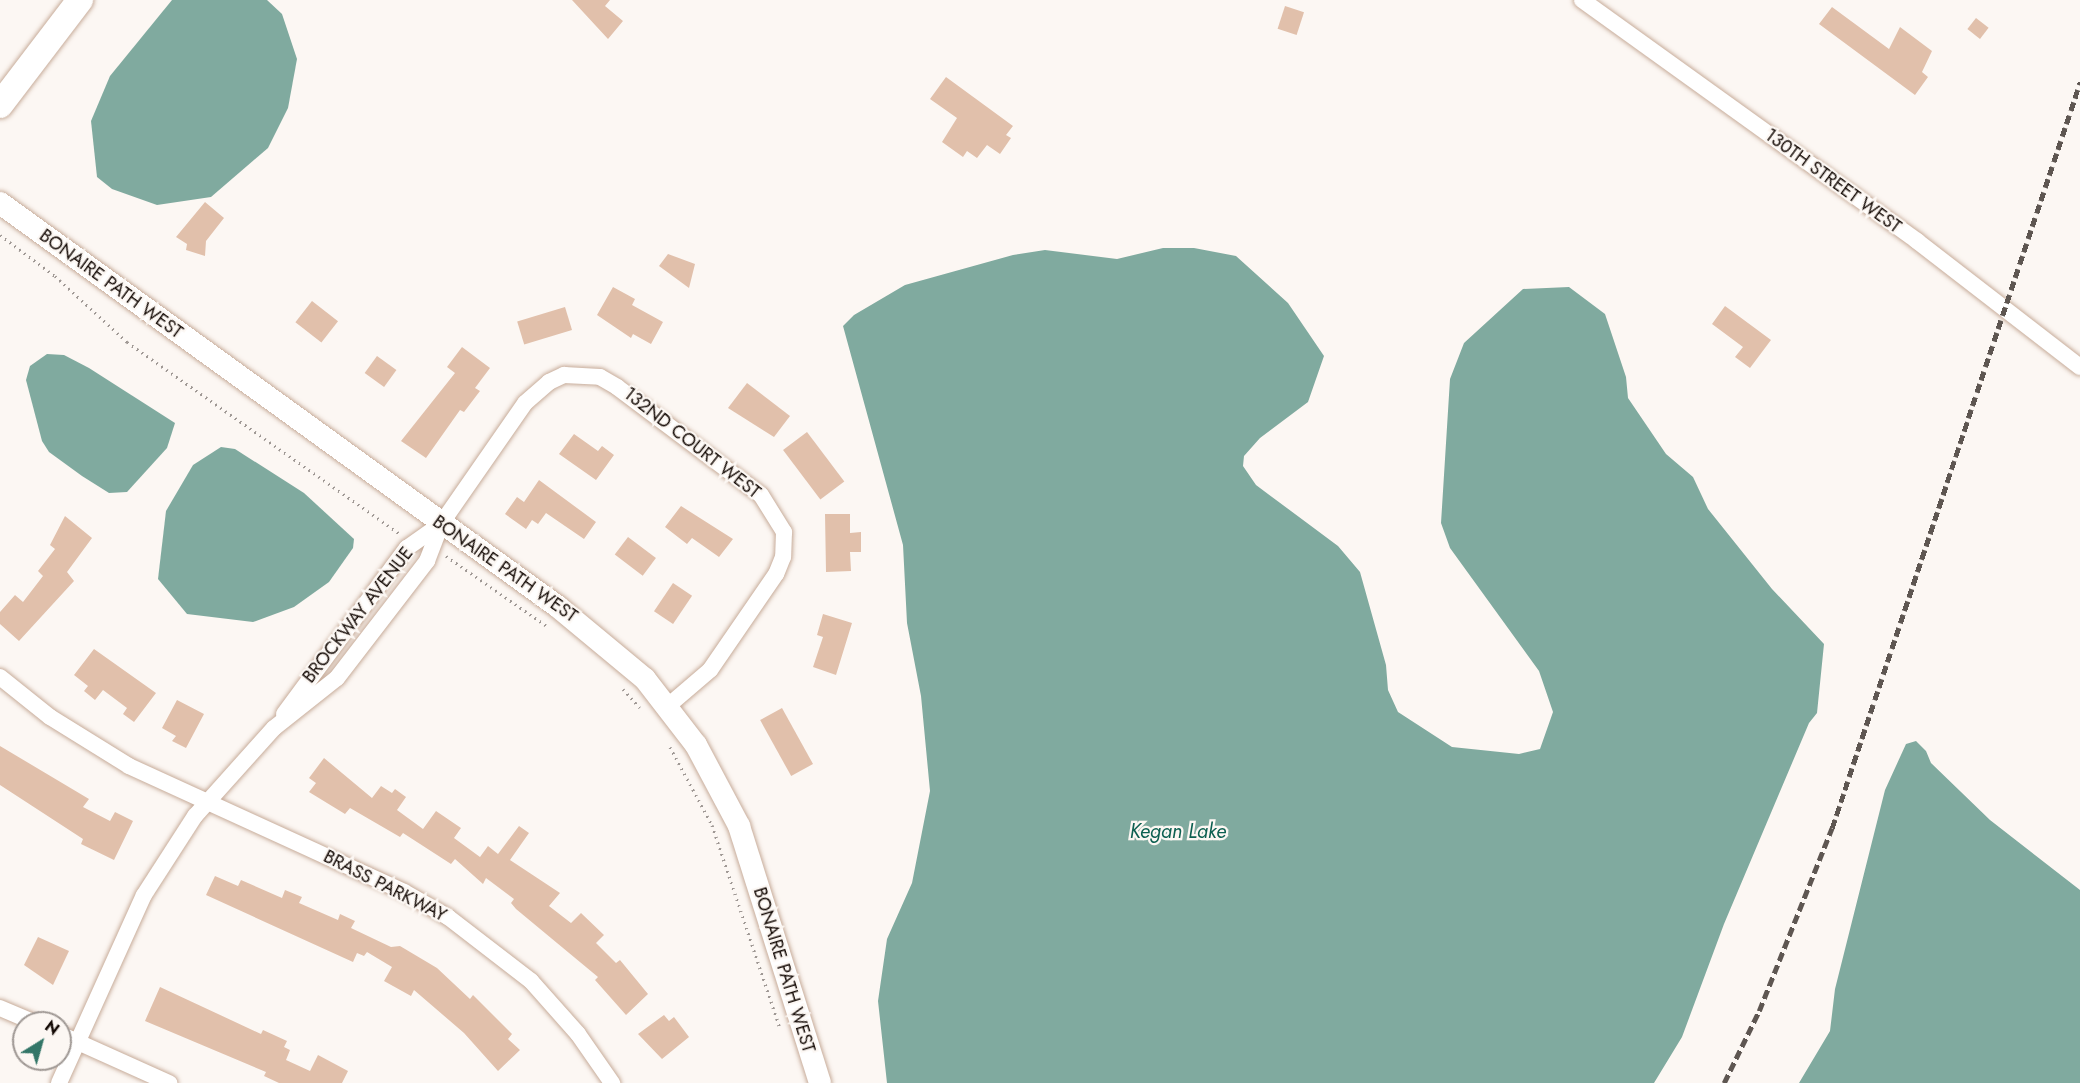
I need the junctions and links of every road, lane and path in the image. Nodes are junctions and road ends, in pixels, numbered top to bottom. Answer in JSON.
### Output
{"nodes":[{"id":1,"x":80,"y":0,"type":"edge"},
{"id":2,"x":1582,"y":0,"type":"edge"},
{"id":3,"x":0,"y":105,"type":"edge"},
{"id":4,"x":0,"y":203,"type":"edge"},
{"id":5,"x":0,"y":235,"type":"edge"},
{"id":6,"x":2080,"y":367,"type":"edge"},
{"id":7,"x":441,"y":524,"type":"junction"},
{"id":8,"x":424,"y":545,"type":"junction"},
{"id":9,"x":550,"y":629,"type":"dead end"},
{"id":10,"x":0,"y":677,"type":"edge"},
{"id":11,"x":620,"y":686,"type":"dead end"},
{"id":12,"x":668,"y":706,"type":"junction"},
{"id":13,"x":643,"y":712,"type":"dead end"},
{"id":14,"x":274,"y":728,"type":"junction"},
{"id":15,"x":668,"y":744,"type":"dead end"},
{"id":16,"x":206,"y":803,"type":"junction"},
{"id":17,"x":783,"y":1038,"type":"dead end"},
{"id":18,"x":72,"y":1039,"type":"edge"},
{"id":19,"x":77,"y":1041,"type":"junction"},
{"id":20,"x":59,"y":1083,"type":"edge"},
{"id":21,"x":169,"y":1083,"type":"edge"},
{"id":22,"x":612,"y":1083,"type":"edge"},
{"id":23,"x":820,"y":1083,"type":"edge"}],
"edges":[{"from":1,"to":3,"type":"main road"},
{"from":2,"to":6,"type":"street","name":"130TH STREET WEST"},
{"from":4,"to":7,"type":"street","name":"BONAIRE PATH WEST"},
{"from":5,"to":8,"type":"path"},
{"from":7,"to":8,"type":"street","name":"BROCKWAY AVENUE"},
{"from":7,"to":12,"type":"street","name":"BONAIRE PATH WEST"},
{"from":7,"to":12,"type":"street","name":"132ND COURT WEST"},
{"from":8,"to":9,"type":"path"},
{"from":8,"to":14,"type":"street","name":"BROCKWAY AVENUE"},
{"from":8,"to":14,"type":"street","name":"BROCKWAY AVENUE"},
{"from":10,"to":16,"type":"street","name":"BRASS PARKWAY"},
{"from":11,"to":13,"type":"path"},
{"from":12,"to":23,"type":"street","name":"BONAIRE PATH WEST"},
{"from":14,"to":16,"type":"street","name":"BROCKWAY AVENUE"},
{"from":15,"to":17,"type":"path"},
{"from":16,"to":19,"type":"street","name":"BROCKWAY AVENUE"},
{"from":16,"to":22,"type":"street","name":"BRASS PARKWAY"},
{"from":18,"to":19,"type":"street"},
{"from":19,"to":20,"type":"street","name":"BROCKWAY AVENUE"},
{"from":19,"to":21,"type":"street"}]}
